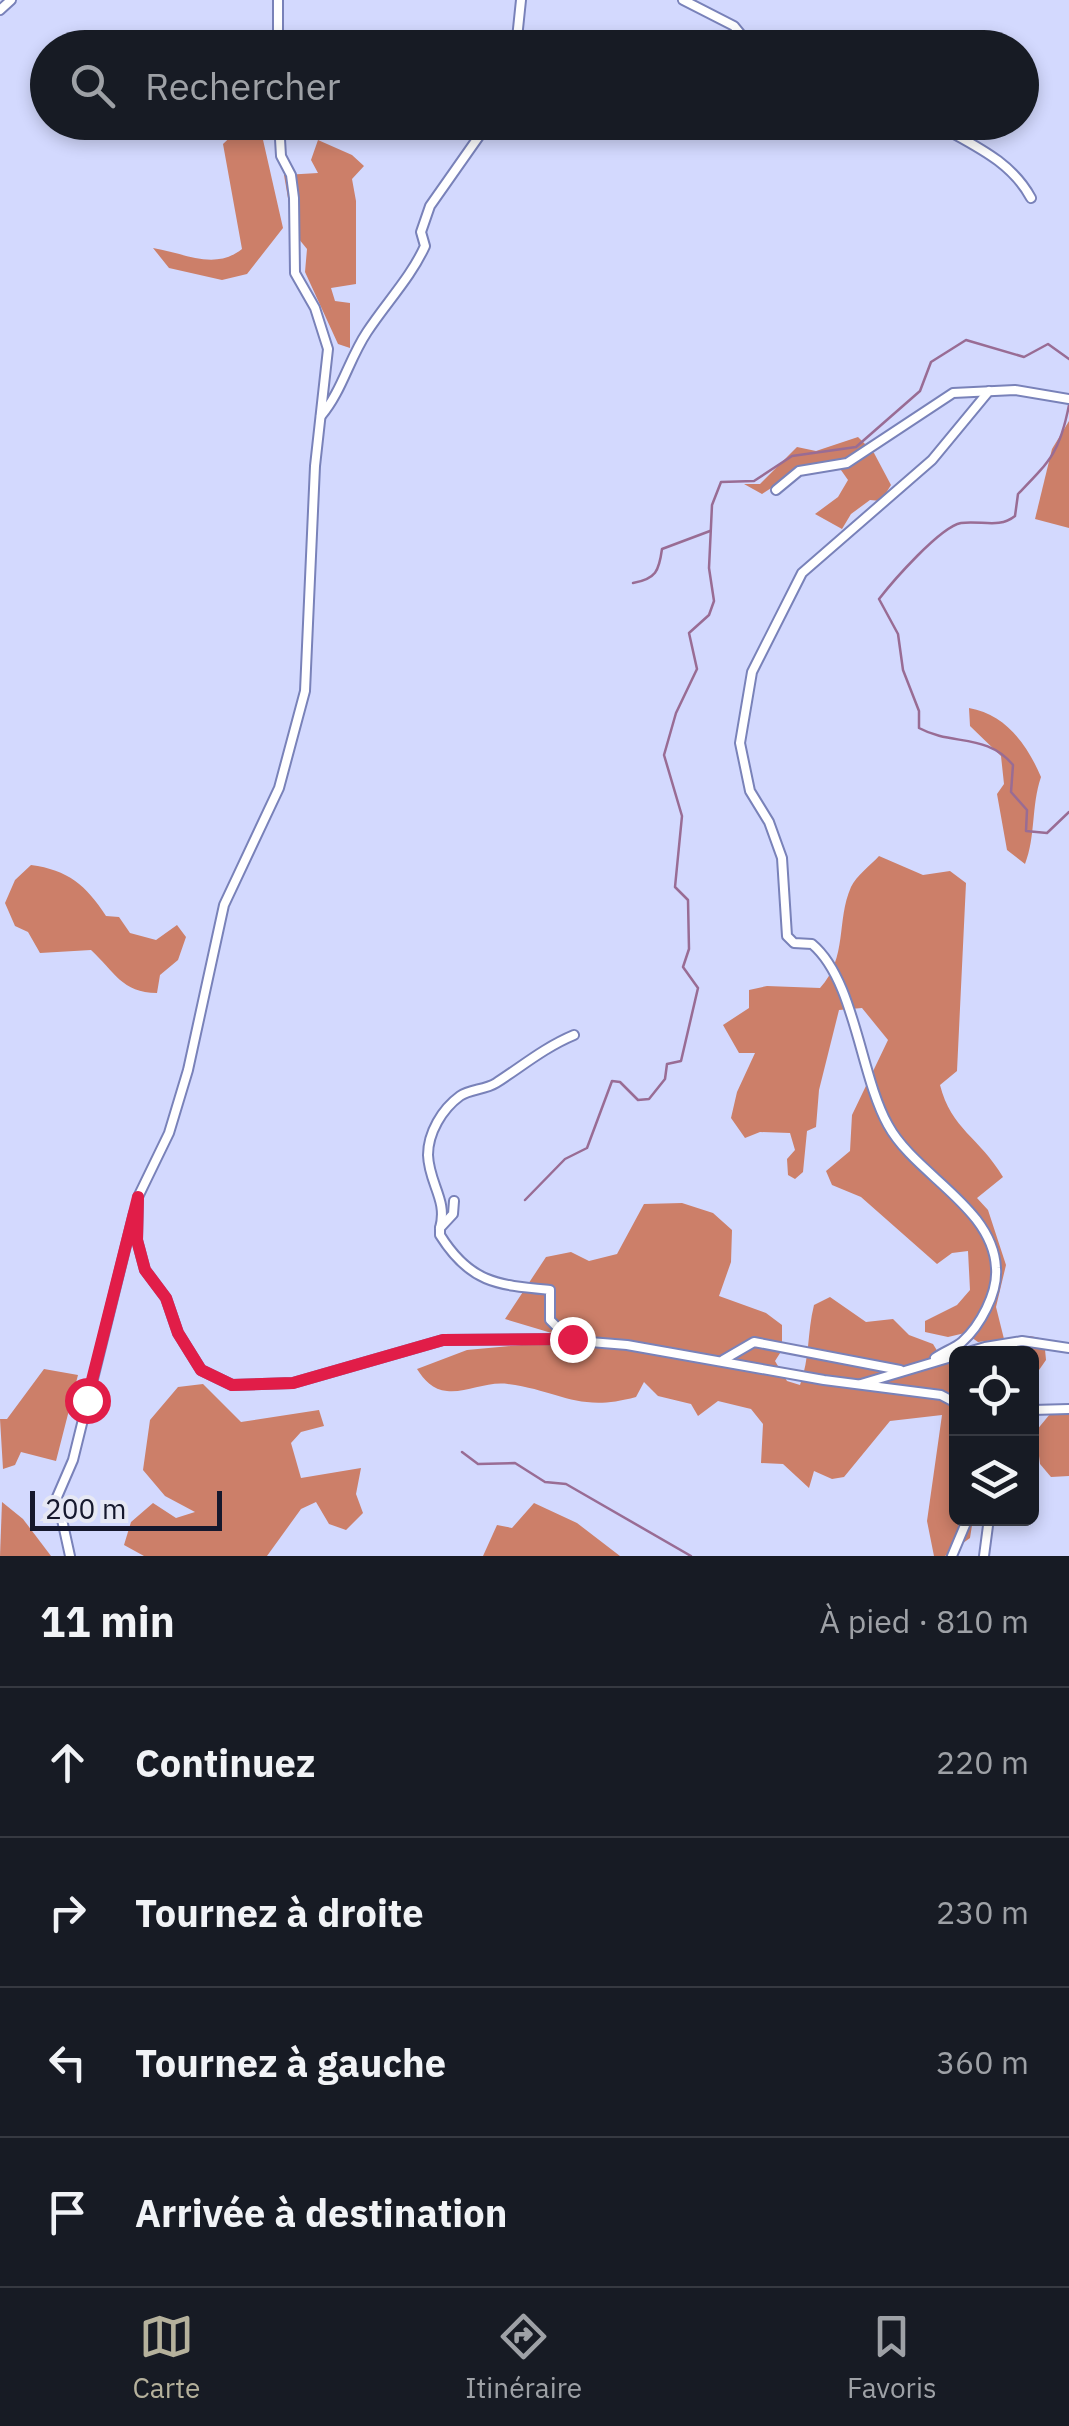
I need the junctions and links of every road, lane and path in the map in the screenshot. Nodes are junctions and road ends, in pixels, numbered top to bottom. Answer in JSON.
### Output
{"nodes":[{"id":1,"x":11,"y":0,"type":"edge"},
{"id":2,"x":278,"y":0,"type":"edge"},
{"id":3,"x":521,"y":0,"type":"edge"},
{"id":4,"x":683,"y":0,"type":"edge"},
{"id":5,"x":0,"y":10,"type":"edge"},
{"id":6,"x":278,"y":30,"type":"edge"},
{"id":7,"x":518,"y":30,"type":"edge"},
{"id":8,"x":737,"y":30,"type":"edge"},
{"id":9,"x":281,"y":140,"type":"edge"},
{"id":10,"x":476,"y":140,"type":"edge"},
{"id":11,"x":964,"y":140,"type":"edge"},
{"id":12,"x":1031,"y":198,"type":"dead end"},
{"id":13,"x":989,"y":391,"type":"junction"},
{"id":14,"x":1067,"y":399,"type":"edge"},
{"id":15,"x":322,"y":416,"type":"junction"},
{"id":16,"x":776,"y":490,"type":"dead end"},
{"id":17,"x":574,"y":1035,"type":"dead end"},
{"id":18,"x":138,"y":1197,"type":"junction"},
{"id":19,"x":454,"y":1201,"type":"dead end"},
{"id":20,"x":440,"y":1228,"type":"junction"},
{"id":21,"x":589,"y":1340,"type":"junction"},
{"id":22,"x":1014,"y":1343,"type":"junction"},
{"id":23,"x":1013,"y":1346,"type":"edge"},
{"id":24,"x":1069,"y":1348,"type":"edge"},
{"id":25,"x":936,"y":1358,"type":"junction"},
{"id":26,"x":723,"y":1360,"type":"junction"},
{"id":27,"x":871,"y":1364,"type":"junction"},
{"id":28,"x":900,"y":1370,"type":"junction"},
{"id":29,"x":876,"y":1378,"type":"junction"},
{"id":30,"x":858,"y":1385,"type":"junction"},
{"id":31,"x":882,"y":1388,"type":"junction"},
{"id":32,"x":949,"y":1399,"type":"edge"},
{"id":33,"x":1039,"y":1410,"type":"edge"},
{"id":34,"x":1069,"y":1410,"type":"edge"},
{"id":35,"x":965,"y":1526,"type":"edge"},
{"id":36,"x":988,"y":1526,"type":"edge"},
{"id":37,"x":70,"y":1556,"type":"edge"},
{"id":38,"x":952,"y":1556,"type":"edge"},
{"id":39,"x":984,"y":1556,"type":"edge"}],
"edges":[{"from":1,"to":5,"type":"street"},
{"from":2,"to":6,"type":"street"},
{"from":3,"to":7,"type":"street"},
{"from":4,"to":8,"type":"street"},
{"from":9,"to":15,"type":"street"},
{"from":10,"to":15,"type":"street"},
{"from":11,"to":12,"type":"street"},
{"from":13,"to":14,"type":"street"},
{"from":13,"to":16,"type":"street"},
{"from":13,"to":25,"type":"street"},
{"from":15,"to":18,"type":"street"},
{"from":17,"to":20,"type":"street"},
{"from":18,"to":21,"type":"street"},
{"from":18,"to":37,"type":"street"},
{"from":19,"to":20,"type":"street"},
{"from":20,"to":21,"type":"street"},
{"from":21,"to":26,"type":"street"},
{"from":22,"to":23,"type":"street"},
{"from":22,"to":24,"type":"street"},
{"from":22,"to":25,"type":"street"},
{"from":25,"to":28,"type":"street"},
{"from":26,"to":27,"type":"street"},
{"from":26,"to":30,"type":"street"},
{"from":27,"to":28,"type":"street"},
{"from":27,"to":29,"type":"street"},
{"from":28,"to":29,"type":"street"},
{"from":29,"to":30,"type":"street"},
{"from":29,"to":31,"type":"street"},
{"from":30,"to":31,"type":"street"},
{"from":31,"to":32,"type":"street"},
{"from":33,"to":34,"type":"street"},
{"from":35,"to":38,"type":"street"},
{"from":36,"to":39,"type":"street"}]}
